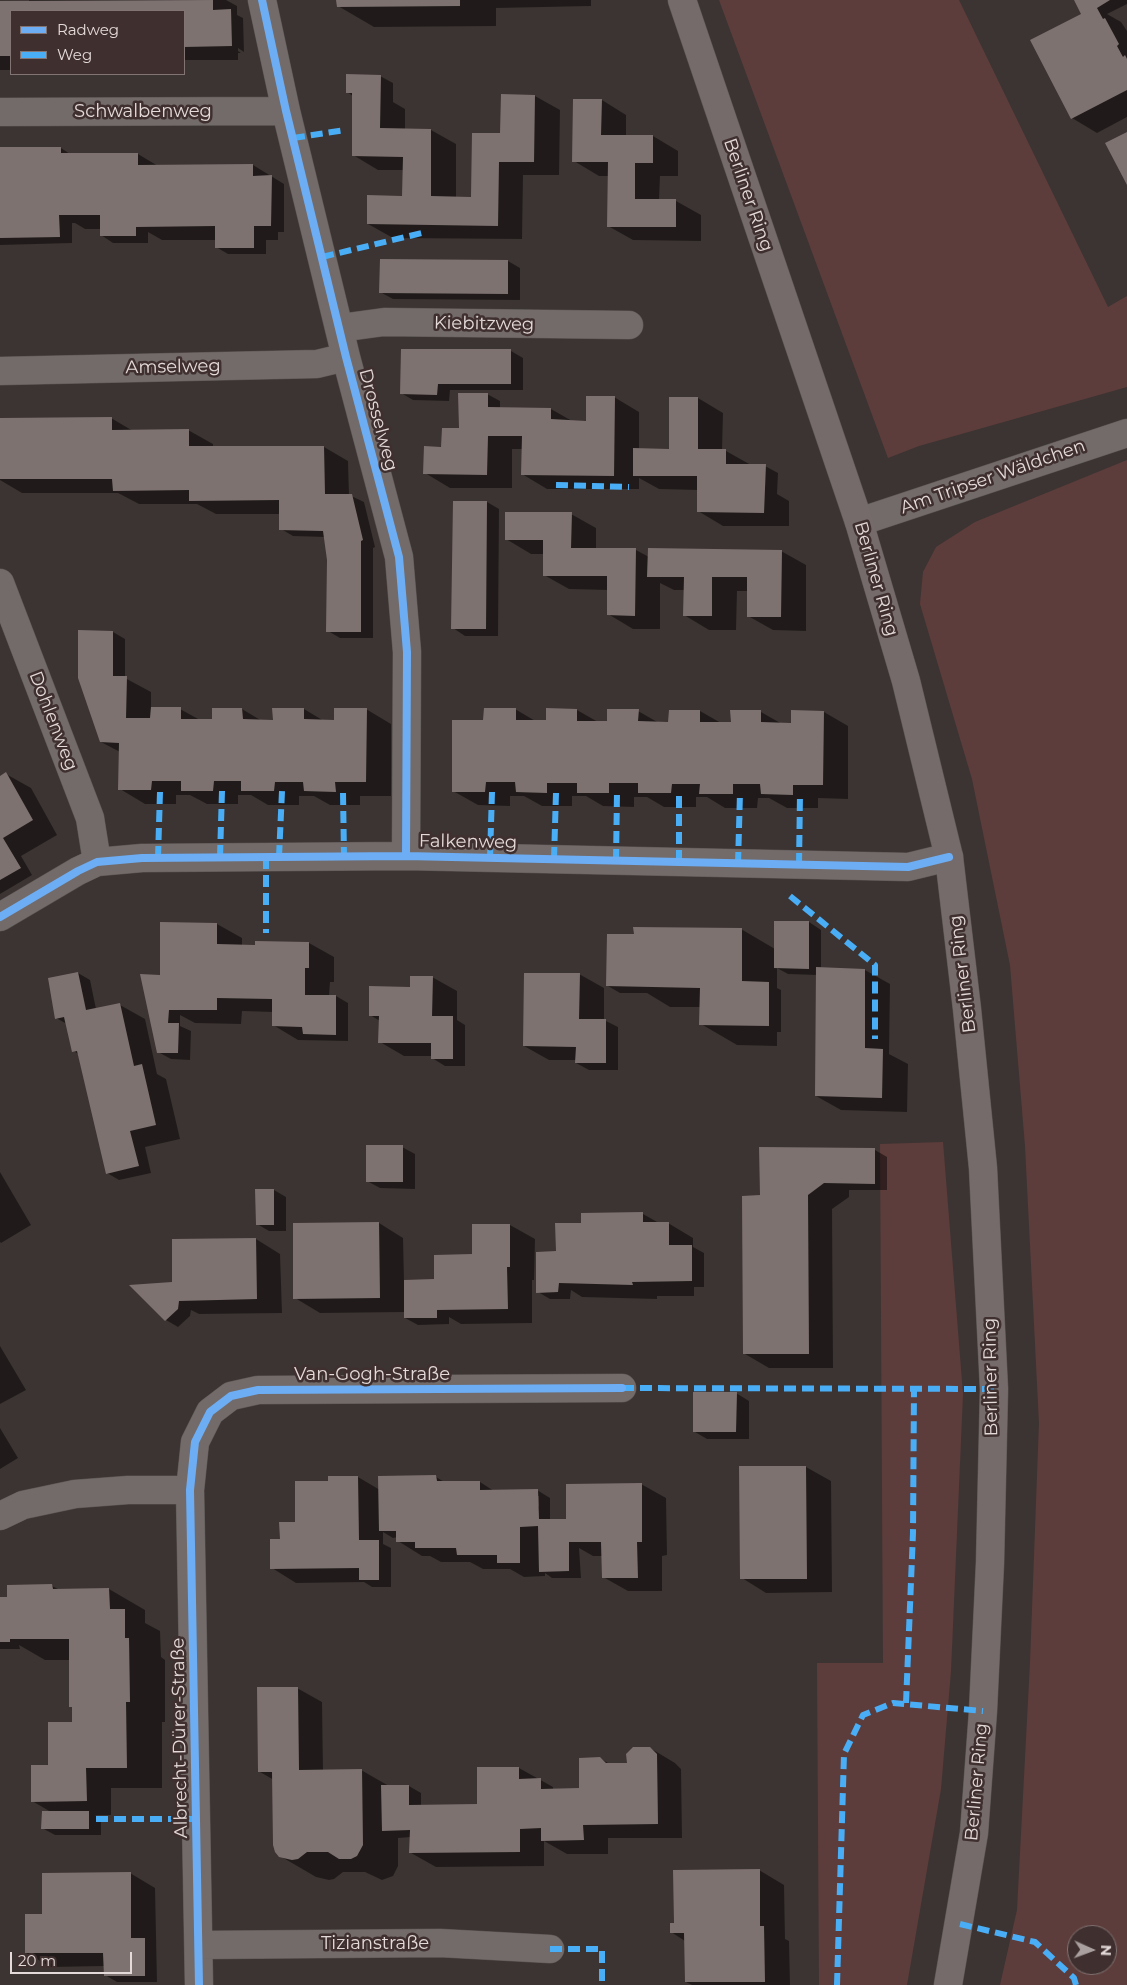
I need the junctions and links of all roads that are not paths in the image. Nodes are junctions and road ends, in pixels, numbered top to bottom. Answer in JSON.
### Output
{"nodes":[{"id":1,"x":262,"y":0,"type":"edge"},
{"id":2,"x":682,"y":0,"type":"edge"},
{"id":3,"x":286,"y":111,"type":"junction"},
{"id":4,"x":0,"y":112,"type":"edge"},
{"id":5,"x":629,"y":325,"type":"dead end"},
{"id":6,"x":340,"y":328,"type":"junction"},
{"id":7,"x":346,"y":358,"type":"junction"},
{"id":8,"x":0,"y":371,"type":"edge"},
{"id":9,"x":1127,"y":433,"type":"edge"},
{"id":10,"x":859,"y":522,"type":"junction"},
{"id":11,"x":0,"y":583,"type":"edge"},
{"id":12,"x":406,"y":856,"type":"junction"},
{"id":13,"x":949,"y":857,"type":"junction"},
{"id":14,"x":97,"y":862,"type":"junction"},
{"id":15,"x":0,"y":917,"type":"edge"},
{"id":16,"x":622,"y":1388,"type":"dead end"},
{"id":17,"x":190,"y":1490,"type":"junction"},
{"id":18,"x":0,"y":1516,"type":"edge"},
{"id":19,"x":199,"y":1945,"type":"junction"},
{"id":20,"x":550,"y":1949,"type":"dead end"},
{"id":21,"x":199,"y":1985,"type":"edge"},
{"id":22,"x":948,"y":1985,"type":"edge"}],
"edges":[{"from":1,"to":3,"type":"street","name":"Drosselweg"},
{"from":2,"to":10,"type":"main road","name":"Berliner Ring"},
{"from":3,"to":4,"type":"street","name":"Schwalbenweg"},
{"from":3,"to":6,"type":"street","name":"Drosselweg"},
{"from":5,"to":6,"type":"street","name":"Kiebitzweg"},
{"from":6,"to":7,"type":"street","name":"Drosselweg"},
{"from":7,"to":8,"type":"street","name":"Amselweg"},
{"from":7,"to":12,"type":"street","name":"Drosselweg"},
{"from":9,"to":10,"type":"street","name":"Am Tripser Wäldchen"},
{"from":10,"to":13,"type":"main road","name":"Berliner Ring"},
{"from":11,"to":14,"type":"street","name":"Dohlenweg"},
{"from":12,"to":13,"type":"street","name":"Falkenweg"},
{"from":12,"to":14,"type":"street","name":"Falkenweg"},
{"from":13,"to":22,"type":"main road","name":"Berliner Ring"},
{"from":14,"to":15,"type":"street","name":"Falkenweg"},
{"from":16,"to":17,"type":"street","name":"Van-Gogh-Straße"},
{"from":17,"to":18,"type":"street"},
{"from":17,"to":19,"type":"street","name":"Albrecht-Dürer-Straße"},
{"from":19,"to":20,"type":"street","name":"Tizianstraße"},
{"from":19,"to":21,"type":"street","name":"Albrecht-Dürer-Straße"}]}
